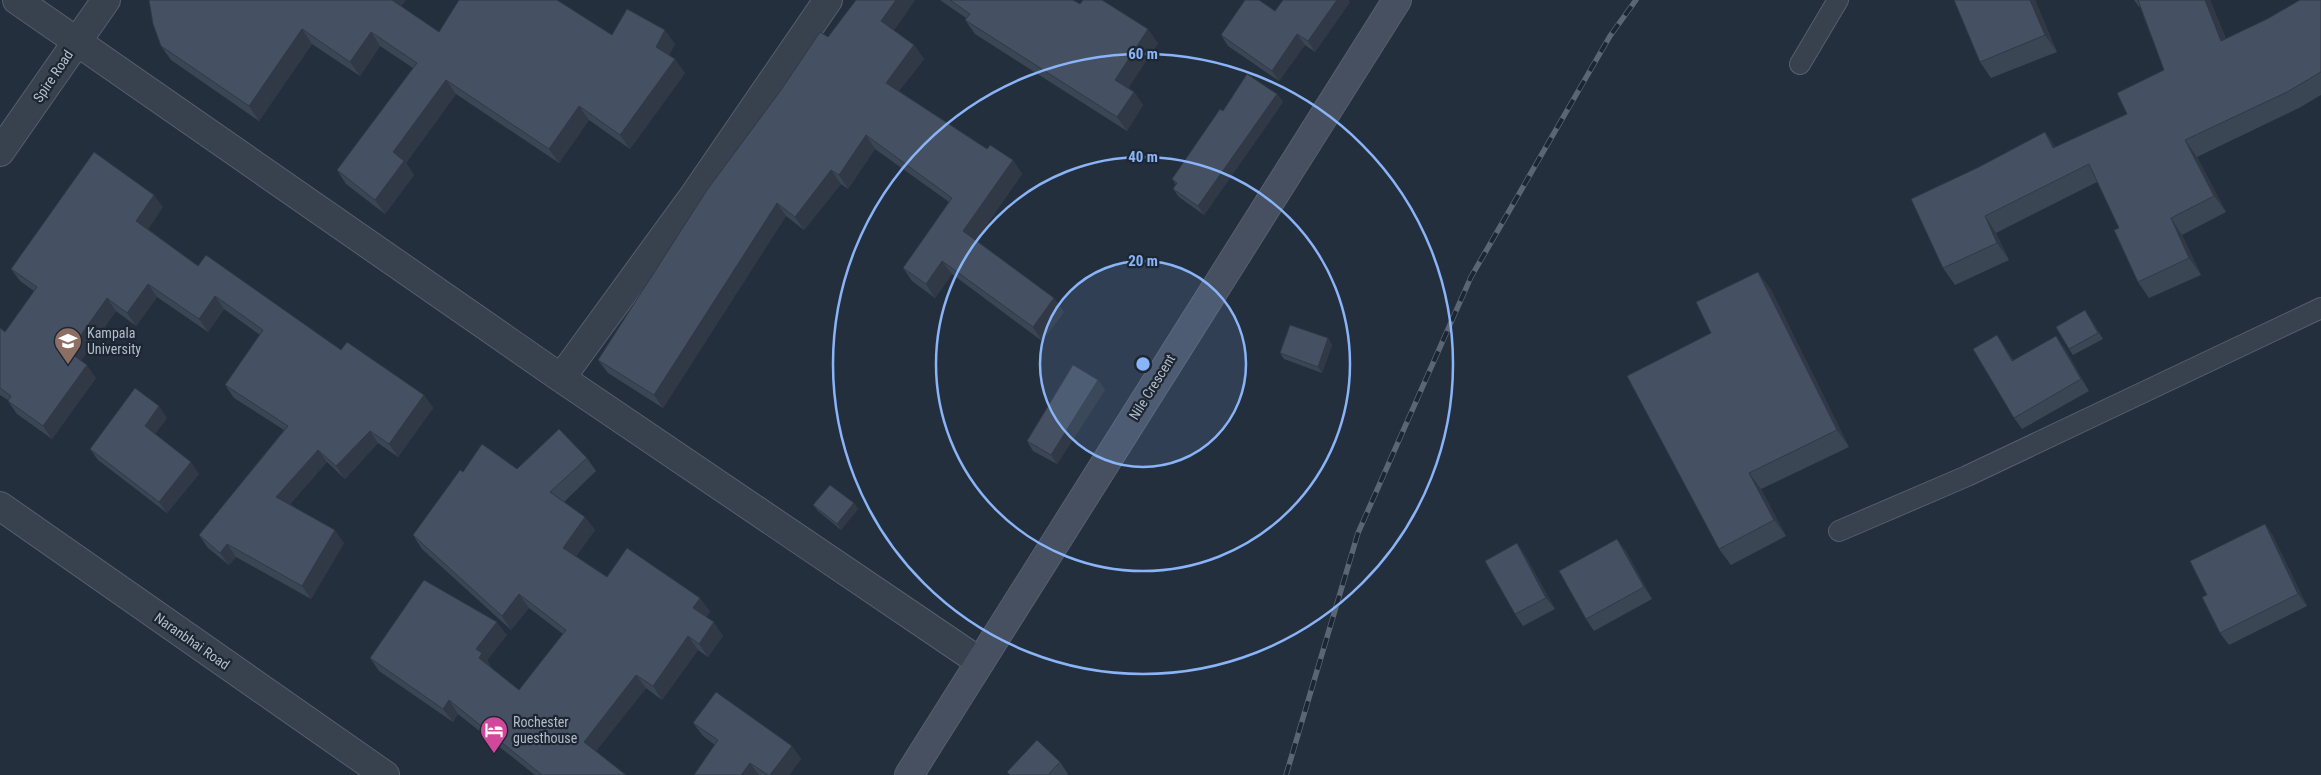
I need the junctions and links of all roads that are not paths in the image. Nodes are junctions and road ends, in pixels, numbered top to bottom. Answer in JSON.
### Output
{"nodes":[{"id":1,"x":17,"y":0,"type":"edge"},
{"id":2,"x":106,"y":0,"type":"edge"},
{"id":3,"x":828,"y":0,"type":"edge"},
{"id":4,"x":1397,"y":0,"type":"edge"},
{"id":5,"x":1838,"y":0,"type":"edge"},
{"id":6,"x":76,"y":42,"type":"junction"},
{"id":7,"x":1800,"y":64,"type":"dead end"},
{"id":8,"x":0,"y":152,"type":"edge"},
{"id":9,"x":2321,"y":308,"type":"edge"},
{"id":10,"x":561,"y":378,"type":"junction"},
{"id":11,"x":0,"y":506,"type":"edge"},
{"id":12,"x":1839,"y":531,"type":"dead end"},
{"id":13,"x":980,"y":662,"type":"junction"},
{"id":14,"x":385,"y":775,"type":"edge"},
{"id":15,"x":909,"y":775,"type":"edge"}],
"edges":[{"from":1,"to":6,"type":"street"},
{"from":2,"to":6,"type":"street","name":"Spire Road"},
{"from":3,"to":10,"type":"street"},
{"from":4,"to":13,"type":"street","name":"Nile Crescent"},
{"from":5,"to":7,"type":"lane"},
{"from":6,"to":8,"type":"street","name":"Spire Road"},
{"from":6,"to":10,"type":"street"},
{"from":9,"to":12,"type":"lane"},
{"from":10,"to":13,"type":"street"},
{"from":11,"to":14,"type":"street","name":"Naranbhai Road"},
{"from":13,"to":15,"type":"street","name":"Nile Crescent"}]}
